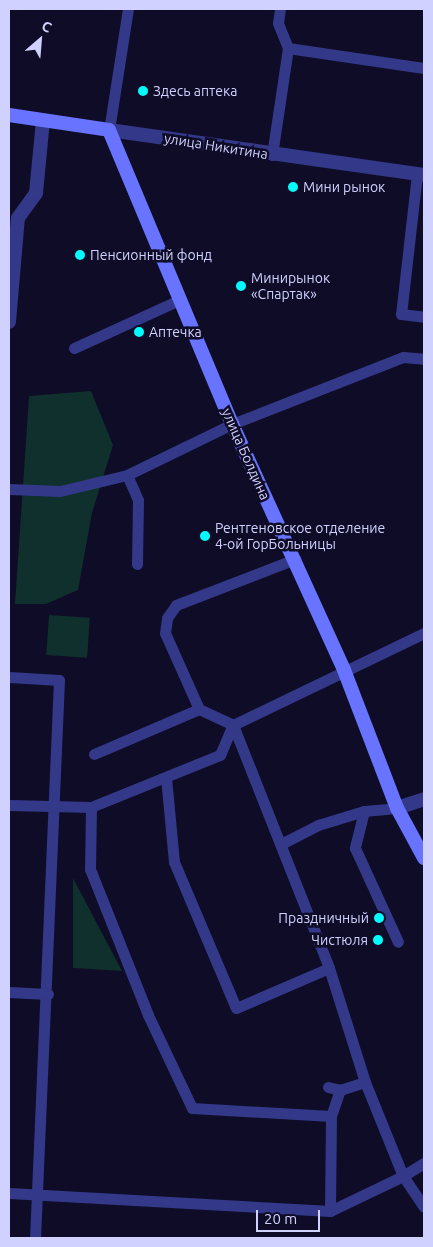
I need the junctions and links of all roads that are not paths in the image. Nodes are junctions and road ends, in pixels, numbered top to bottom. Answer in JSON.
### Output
{"nodes":[{"id":1,"x":128,"y":9,"type":"edge"},
{"id":2,"x":280,"y":9,"type":"edge"},
{"id":3,"x":288,"y":48,"type":"junction"},
{"id":4,"x":424,"y":68,"type":"edge"},
{"id":5,"x":9,"y":115,"type":"edge"},
{"id":6,"x":43,"y":120,"type":"junction"},
{"id":7,"x":109,"y":130,"type":"junction"},
{"id":8,"x":272,"y":154,"type":"junction"},
{"id":9,"x":421,"y":175,"type":"edge"},
{"id":10,"x":179,"y":300,"type":"junction"},
{"id":11,"x":424,"y":317,"type":"edge"},
{"id":12,"x":9,"y":322,"type":"edge"},
{"id":13,"x":74,"y":348,"type":"dead end"},
{"id":14,"x":424,"y":359,"type":"edge"},
{"id":15,"x":232,"y":424,"type":"junction"},
{"id":16,"x":127,"y":475,"type":"junction"},
{"id":17,"x":9,"y":489,"type":"edge"},
{"id":18,"x":295,"y":559,"type":"junction"},
{"id":19,"x":137,"y":564,"type":"dead end"},
{"id":20,"x":424,"y":633,"type":"edge"},
{"id":21,"x":344,"y":670,"type":"junction"},
{"id":22,"x":9,"y":677,"type":"edge"},
{"id":23,"x":199,"y":709,"type":"junction"},
{"id":24,"x":233,"y":725,"type":"junction"},
{"id":25,"x":94,"y":754,"type":"dead end"},
{"id":26,"x":166,"y":778,"type":"junction"},
{"id":27,"x":424,"y":799,"type":"edge"},
{"id":28,"x":9,"y":805,"type":"edge"},
{"id":29,"x":54,"y":807,"type":"junction"},
{"id":30,"x":91,"y":807,"type":"junction"},
{"id":31,"x":397,"y":808,"type":"junction"},
{"id":32,"x":364,"y":811,"type":"junction"},
{"id":33,"x":281,"y":844,"type":"junction"},
{"id":34,"x":424,"y":858,"type":"edge"},
{"id":35,"x":398,"y":942,"type":"dead end"},
{"id":36,"x":329,"y":968,"type":"junction"},
{"id":37,"x":9,"y":992,"type":"edge"},
{"id":38,"x":48,"y":994,"type":"junction"},
{"id":39,"x":365,"y":1082,"type":"junction"},
{"id":40,"x":328,"y":1086,"type":"dead end"},
{"id":41,"x":340,"y":1090,"type":"junction"},
{"id":42,"x":331,"y":1116,"type":"junction"},
{"id":43,"x":424,"y":1163,"type":"edge"},
{"id":44,"x":403,"y":1176,"type":"junction"},
{"id":45,"x":9,"y":1193,"type":"edge"},
{"id":46,"x":37,"y":1196,"type":"junction"},
{"id":47,"x":424,"y":1207,"type":"edge"},
{"id":48,"x":330,"y":1211,"type":"junction"},
{"id":49,"x":35,"y":1238,"type":"edge"}],
"edges":[{"from":1,"to":7,"type":"lane"},
{"from":2,"to":3,"type":"lane"},
{"from":3,"to":4,"type":"lane"},
{"from":3,"to":8,"type":"lane"},
{"from":5,"to":6,"type":"main road","name":"улица Никитина"},
{"from":6,"to":7,"type":"main road","name":"улица Никитина"},
{"from":6,"to":12,"type":"street"},
{"from":7,"to":8,"type":"street","name":"улица Никитина"},
{"from":7,"to":10,"type":"main road","name":"улица Болдина"},
{"from":8,"to":9,"type":"street","name":"улица Никитина"},
{"from":9,"to":11,"type":"lane"},
{"from":10,"to":13,"type":"lane"},
{"from":10,"to":15,"type":"main road","name":"улица Болдина"},
{"from":14,"to":15,"type":"lane"},
{"from":15,"to":16,"type":"lane"},
{"from":15,"to":18,"type":"main road","name":"улица Болдина"},
{"from":16,"to":17,"type":"lane"},
{"from":16,"to":19,"type":"lane"},
{"from":18,"to":21,"type":"main road","name":"улица Болдина"},
{"from":18,"to":23,"type":"lane"},
{"from":20,"to":21,"type":"lane"},
{"from":21,"to":24,"type":"lane"},
{"from":21,"to":31,"type":"main road","name":"улица Болдина"},
{"from":22,"to":29,"type":"lane"},
{"from":23,"to":24,"type":"lane"},
{"from":23,"to":25,"type":"lane"},
{"from":24,"to":26,"type":"lane"},
{"from":24,"to":33,"type":"lane"},
{"from":26,"to":30,"type":"lane"},
{"from":26,"to":36,"type":"lane"},
{"from":27,"to":31,"type":"street"},
{"from":28,"to":29,"type":"lane"},
{"from":29,"to":30,"type":"lane"},
{"from":29,"to":38,"type":"lane"},
{"from":30,"to":42,"type":"lane"},
{"from":31,"to":32,"type":"lane"},
{"from":31,"to":34,"type":"main road","name":"улица Болдина"},
{"from":32,"to":33,"type":"lane"},
{"from":32,"to":35,"type":"lane"},
{"from":33,"to":36,"type":"lane"},
{"from":36,"to":39,"type":"lane"},
{"from":37,"to":38,"type":"lane"},
{"from":38,"to":46,"type":"lane"},
{"from":39,"to":41,"type":"lane"},
{"from":39,"to":44,"type":"lane"},
{"from":40,"to":41,"type":"lane"},
{"from":41,"to":42,"type":"lane"},
{"from":42,"to":48,"type":"lane"},
{"from":43,"to":44,"type":"lane"},
{"from":44,"to":47,"type":"lane"},
{"from":44,"to":48,"type":"lane"},
{"from":45,"to":46,"type":"lane"},
{"from":46,"to":48,"type":"lane"},
{"from":46,"to":49,"type":"lane"}]}
